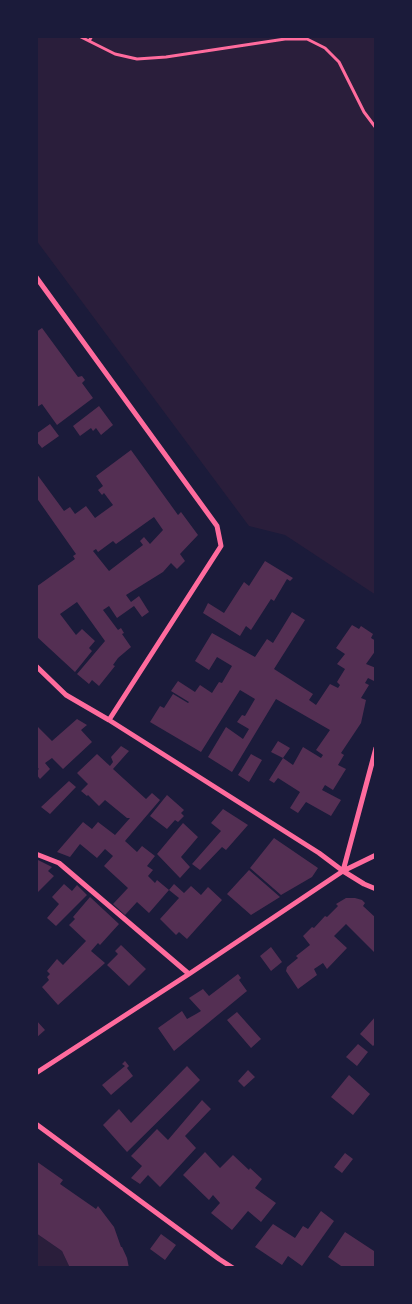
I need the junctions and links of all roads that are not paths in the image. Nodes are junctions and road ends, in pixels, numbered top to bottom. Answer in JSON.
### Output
{"nodes":[{"id":1,"x":36,"y":277,"type":"edge"},
{"id":2,"x":36,"y":666,"type":"edge"},
{"id":3,"x":110,"y":720,"type":"junction"},
{"id":4,"x":376,"y":748,"type":"edge"},
{"id":5,"x":36,"y":854,"type":"edge"},
{"id":6,"x":376,"y":855,"type":"edge"},
{"id":7,"x":343,"y":871,"type":"junction"},
{"id":8,"x":376,"y":889,"type":"edge"},
{"id":9,"x":189,"y":974,"type":"junction"},
{"id":10,"x":36,"y":1073,"type":"edge"},
{"id":11,"x":36,"y":1124,"type":"edge"},
{"id":12,"x":233,"y":1268,"type":"edge"}],
"edges":[{"from":1,"to":3,"type":"street"},
{"from":2,"to":3,"type":"street"},
{"from":3,"to":7,"type":"street"},
{"from":4,"to":7,"type":"street"},
{"from":5,"to":9,"type":"street"},
{"from":6,"to":7,"type":"street"},
{"from":7,"to":8,"type":"street"},
{"from":7,"to":9,"type":"street"},
{"from":9,"to":10,"type":"street"},
{"from":11,"to":12,"type":"street"}]}
